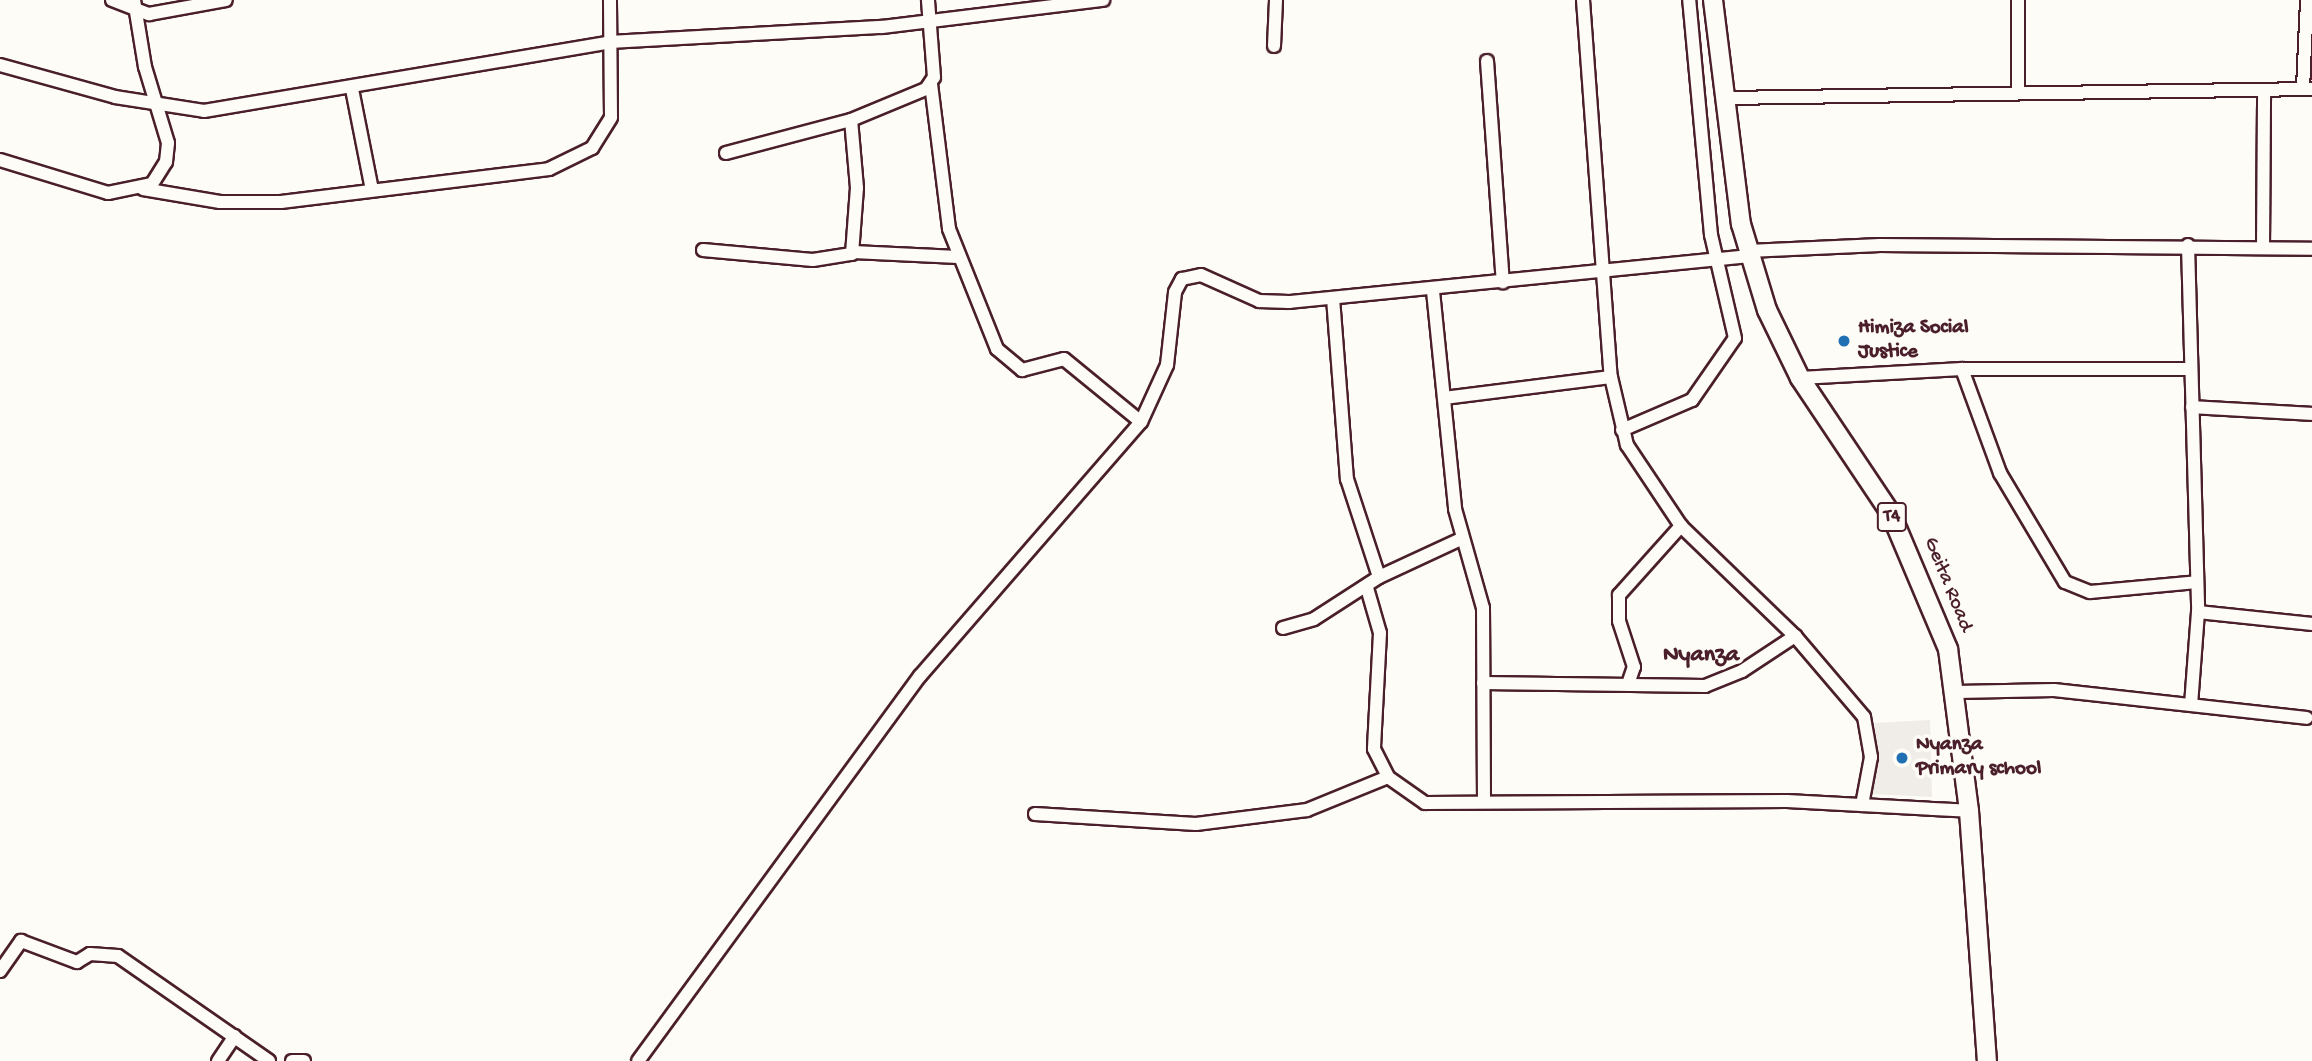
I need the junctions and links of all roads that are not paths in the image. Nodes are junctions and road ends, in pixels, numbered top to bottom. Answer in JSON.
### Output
{"nodes":[{"id":1,"x":111,"y":0,"type":"edge"},
{"id":2,"x":226,"y":0,"type":"edge"},
{"id":3,"x":610,"y":0,"type":"edge"},
{"id":4,"x":929,"y":0,"type":"edge"},
{"id":5,"x":1103,"y":0,"type":"edge"},
{"id":6,"x":1276,"y":0,"type":"edge"},
{"id":7,"x":1583,"y":0,"type":"edge"},
{"id":8,"x":1689,"y":0,"type":"edge"},
{"id":9,"x":1713,"y":0,"type":"edge"},
{"id":10,"x":2018,"y":0,"type":"edge"},
{"id":11,"x":2307,"y":0,"type":"edge"},
{"id":12,"x":135,"y":6,"type":"edge"},
{"id":13,"x":930,"y":21,"type":"junction"},
{"id":14,"x":611,"y":42,"type":"junction"},
{"id":15,"x":1274,"y":46,"type":"dead end"},
{"id":16,"x":1487,"y":61,"type":"dead end"},
{"id":17,"x":0,"y":65,"type":"edge"},
{"id":18,"x":931,"y":84,"type":"junction"},
{"id":19,"x":352,"y":89,"type":"junction"},
{"id":20,"x":2307,"y":89,"type":"edge"},
{"id":21,"x":2018,"y":90,"type":"junction"},
{"id":22,"x":2264,"y":90,"type":"junction"},
{"id":23,"x":1726,"y":99,"type":"junction"},
{"id":24,"x":161,"y":106,"type":"junction"},
{"id":25,"x":851,"y":120,"type":"junction"},
{"id":26,"x":726,"y":153,"type":"dead end"},
{"id":27,"x":0,"y":160,"type":"edge"},
{"id":28,"x":144,"y":189,"type":"junction"},
{"id":29,"x":372,"y":190,"type":"junction"},
{"id":30,"x":2188,"y":245,"type":"junction"},
{"id":31,"x":2263,"y":247,"type":"junction"},
{"id":32,"x":2312,"y":249,"type":"edge"},
{"id":33,"x":703,"y":250,"type":"dead end"},
{"id":34,"x":854,"y":252,"type":"junction"},
{"id":35,"x":1749,"y":254,"type":"junction"},
{"id":36,"x":957,"y":257,"type":"junction"},
{"id":37,"x":1716,"y":260,"type":"junction"},
{"id":38,"x":1602,"y":270,"type":"junction"},
{"id":39,"x":1503,"y":282,"type":"junction"},
{"id":40,"x":1433,"y":290,"type":"junction"},
{"id":41,"x":1333,"y":298,"type":"junction"},
{"id":42,"x":1962,"y":369,"type":"junction"},
{"id":43,"x":2188,"y":369,"type":"junction"},
{"id":44,"x":1611,"y":377,"type":"junction"},
{"id":45,"x":1800,"y":378,"type":"junction"},
{"id":46,"x":1444,"y":398,"type":"junction"},
{"id":47,"x":2192,"y":407,"type":"junction"},
{"id":48,"x":2312,"y":414,"type":"edge"},
{"id":49,"x":1141,"y":422,"type":"junction"},
{"id":50,"x":1622,"y":430,"type":"junction"},
{"id":51,"x":1681,"y":526,"type":"junction"},
{"id":52,"x":1461,"y":539,"type":"junction"},
{"id":53,"x":1380,"y":577,"type":"junction"},
{"id":54,"x":2197,"y":582,"type":"junction"},
{"id":55,"x":1367,"y":588,"type":"junction"},
{"id":56,"x":2198,"y":612,"type":"junction"},
{"id":57,"x":2312,"y":624,"type":"edge"},
{"id":58,"x":1283,"y":628,"type":"dead end"},
{"id":59,"x":1795,"y":636,"type":"junction"},
{"id":60,"x":1483,"y":683,"type":"junction"},
{"id":61,"x":1628,"y":684,"type":"junction"},
{"id":62,"x":1957,"y":692,"type":"junction"},
{"id":63,"x":2191,"y":705,"type":"junction"},
{"id":64,"x":2306,"y":718,"type":"dead end"},
{"id":65,"x":1388,"y":777,"type":"junction"},
{"id":66,"x":1484,"y":800,"type":"junction"},
{"id":67,"x":1862,"y":804,"type":"junction"},
{"id":68,"x":1969,"y":811,"type":"junction"},
{"id":69,"x":1035,"y":814,"type":"dead end"},
{"id":70,"x":6,"y":949,"type":"edge"},
{"id":71,"x":0,"y":971,"type":"edge"},
{"id":72,"x":235,"y":1036,"type":"junction"},
{"id":73,"x":218,"y":1061,"type":"edge"},
{"id":74,"x":269,"y":1061,"type":"edge"},
{"id":75,"x":292,"y":1061,"type":"edge"},
{"id":76,"x":304,"y":1061,"type":"edge"},
{"id":77,"x":638,"y":1061,"type":"edge"},
{"id":78,"x":1987,"y":1061,"type":"edge"}],
"edges":[{"from":1,"to":12,"type":"street"},
{"from":2,"to":12,"type":"street"},
{"from":3,"to":14,"type":"street"},
{"from":4,"to":13,"type":"street"},
{"from":5,"to":13,"type":"street"},
{"from":6,"to":15,"type":"street"},
{"from":7,"to":38,"type":"street"},
{"from":8,"to":37,"type":"street"},
{"from":9,"to":23,"type":"highway","name":"Geita Road","number":"T4"},
{"from":10,"to":21,"type":"street"},
{"from":11,"to":20,"type":"street"},
{"from":12,"to":24,"type":"street"},
{"from":13,"to":14,"type":"street"},
{"from":13,"to":18,"type":"street"},
{"from":14,"to":19,"type":"street"},
{"from":14,"to":29,"type":"street"},
{"from":16,"to":39,"type":"street"},
{"from":17,"to":24,"type":"street"},
{"from":18,"to":25,"type":"street"},
{"from":18,"to":36,"type":"street"},
{"from":19,"to":24,"type":"street"},
{"from":19,"to":29,"type":"street"},
{"from":20,"to":22,"type":"street"},
{"from":21,"to":22,"type":"street"},
{"from":21,"to":23,"type":"street"},
{"from":22,"to":31,"type":"street"},
{"from":23,"to":35,"type":"highway","name":"Geita Road","number":"T4"},
{"from":24,"to":28,"type":"street"},
{"from":25,"to":26,"type":"street"},
{"from":25,"to":34,"type":"street"},
{"from":27,"to":28,"type":"street"},
{"from":28,"to":29,"type":"street"},
{"from":30,"to":31,"type":"street"},
{"from":30,"to":35,"type":"street"},
{"from":30,"to":43,"type":"street"},
{"from":31,"to":32,"type":"street"},
{"from":33,"to":34,"type":"street"},
{"from":34,"to":36,"type":"street"},
{"from":35,"to":37,"type":"street"},
{"from":35,"to":45,"type":"highway","name":"Geita Road","number":"T4"},
{"from":36,"to":49,"type":"street"},
{"from":37,"to":38,"type":"street"},
{"from":37,"to":50,"type":"street"},
{"from":38,"to":39,"type":"street"},
{"from":38,"to":44,"type":"street"},
{"from":39,"to":40,"type":"street"},
{"from":40,"to":41,"type":"street"},
{"from":40,"to":46,"type":"street"},
{"from":41,"to":49,"type":"street"},
{"from":41,"to":53,"type":"street"},
{"from":42,"to":43,"type":"street"},
{"from":42,"to":45,"type":"street"},
{"from":42,"to":54,"type":"street"},
{"from":43,"to":47,"type":"street"},
{"from":44,"to":46,"type":"street"},
{"from":44,"to":50,"type":"street"},
{"from":45,"to":62,"type":"highway","name":"Geita Road","number":"T4"},
{"from":46,"to":52,"type":"street"},
{"from":47,"to":48,"type":"street"},
{"from":47,"to":54,"type":"street"},
{"from":49,"to":77,"type":"street"},
{"from":50,"to":51,"type":"street"},
{"from":51,"to":59,"type":"street"},
{"from":51,"to":61,"type":"street"},
{"from":52,"to":53,"type":"street"},
{"from":52,"to":60,"type":"street"},
{"from":53,"to":55,"type":"street"},
{"from":54,"to":56,"type":"street"},
{"from":55,"to":58,"type":"street"},
{"from":55,"to":65,"type":"street"},
{"from":56,"to":57,"type":"street"},
{"from":56,"to":63,"type":"street"},
{"from":59,"to":61,"type":"street"},
{"from":59,"to":67,"type":"street"},
{"from":60,"to":61,"type":"street"},
{"from":60,"to":66,"type":"street"},
{"from":62,"to":63,"type":"street"},
{"from":62,"to":68,"type":"highway","name":"Geita Road","number":"T4"},
{"from":63,"to":64,"type":"street"},
{"from":65,"to":66,"type":"street"},
{"from":65,"to":69,"type":"street"},
{"from":66,"to":67,"type":"street"},
{"from":67,"to":68,"type":"street"},
{"from":68,"to":78,"type":"highway","name":"Geita Road","number":"T4"},
{"from":70,"to":71,"type":"street"},
{"from":70,"to":72,"type":"street"},
{"from":72,"to":73,"type":"street"},
{"from":72,"to":74,"type":"street"},
{"from":75,"to":76,"type":"street"}]}
